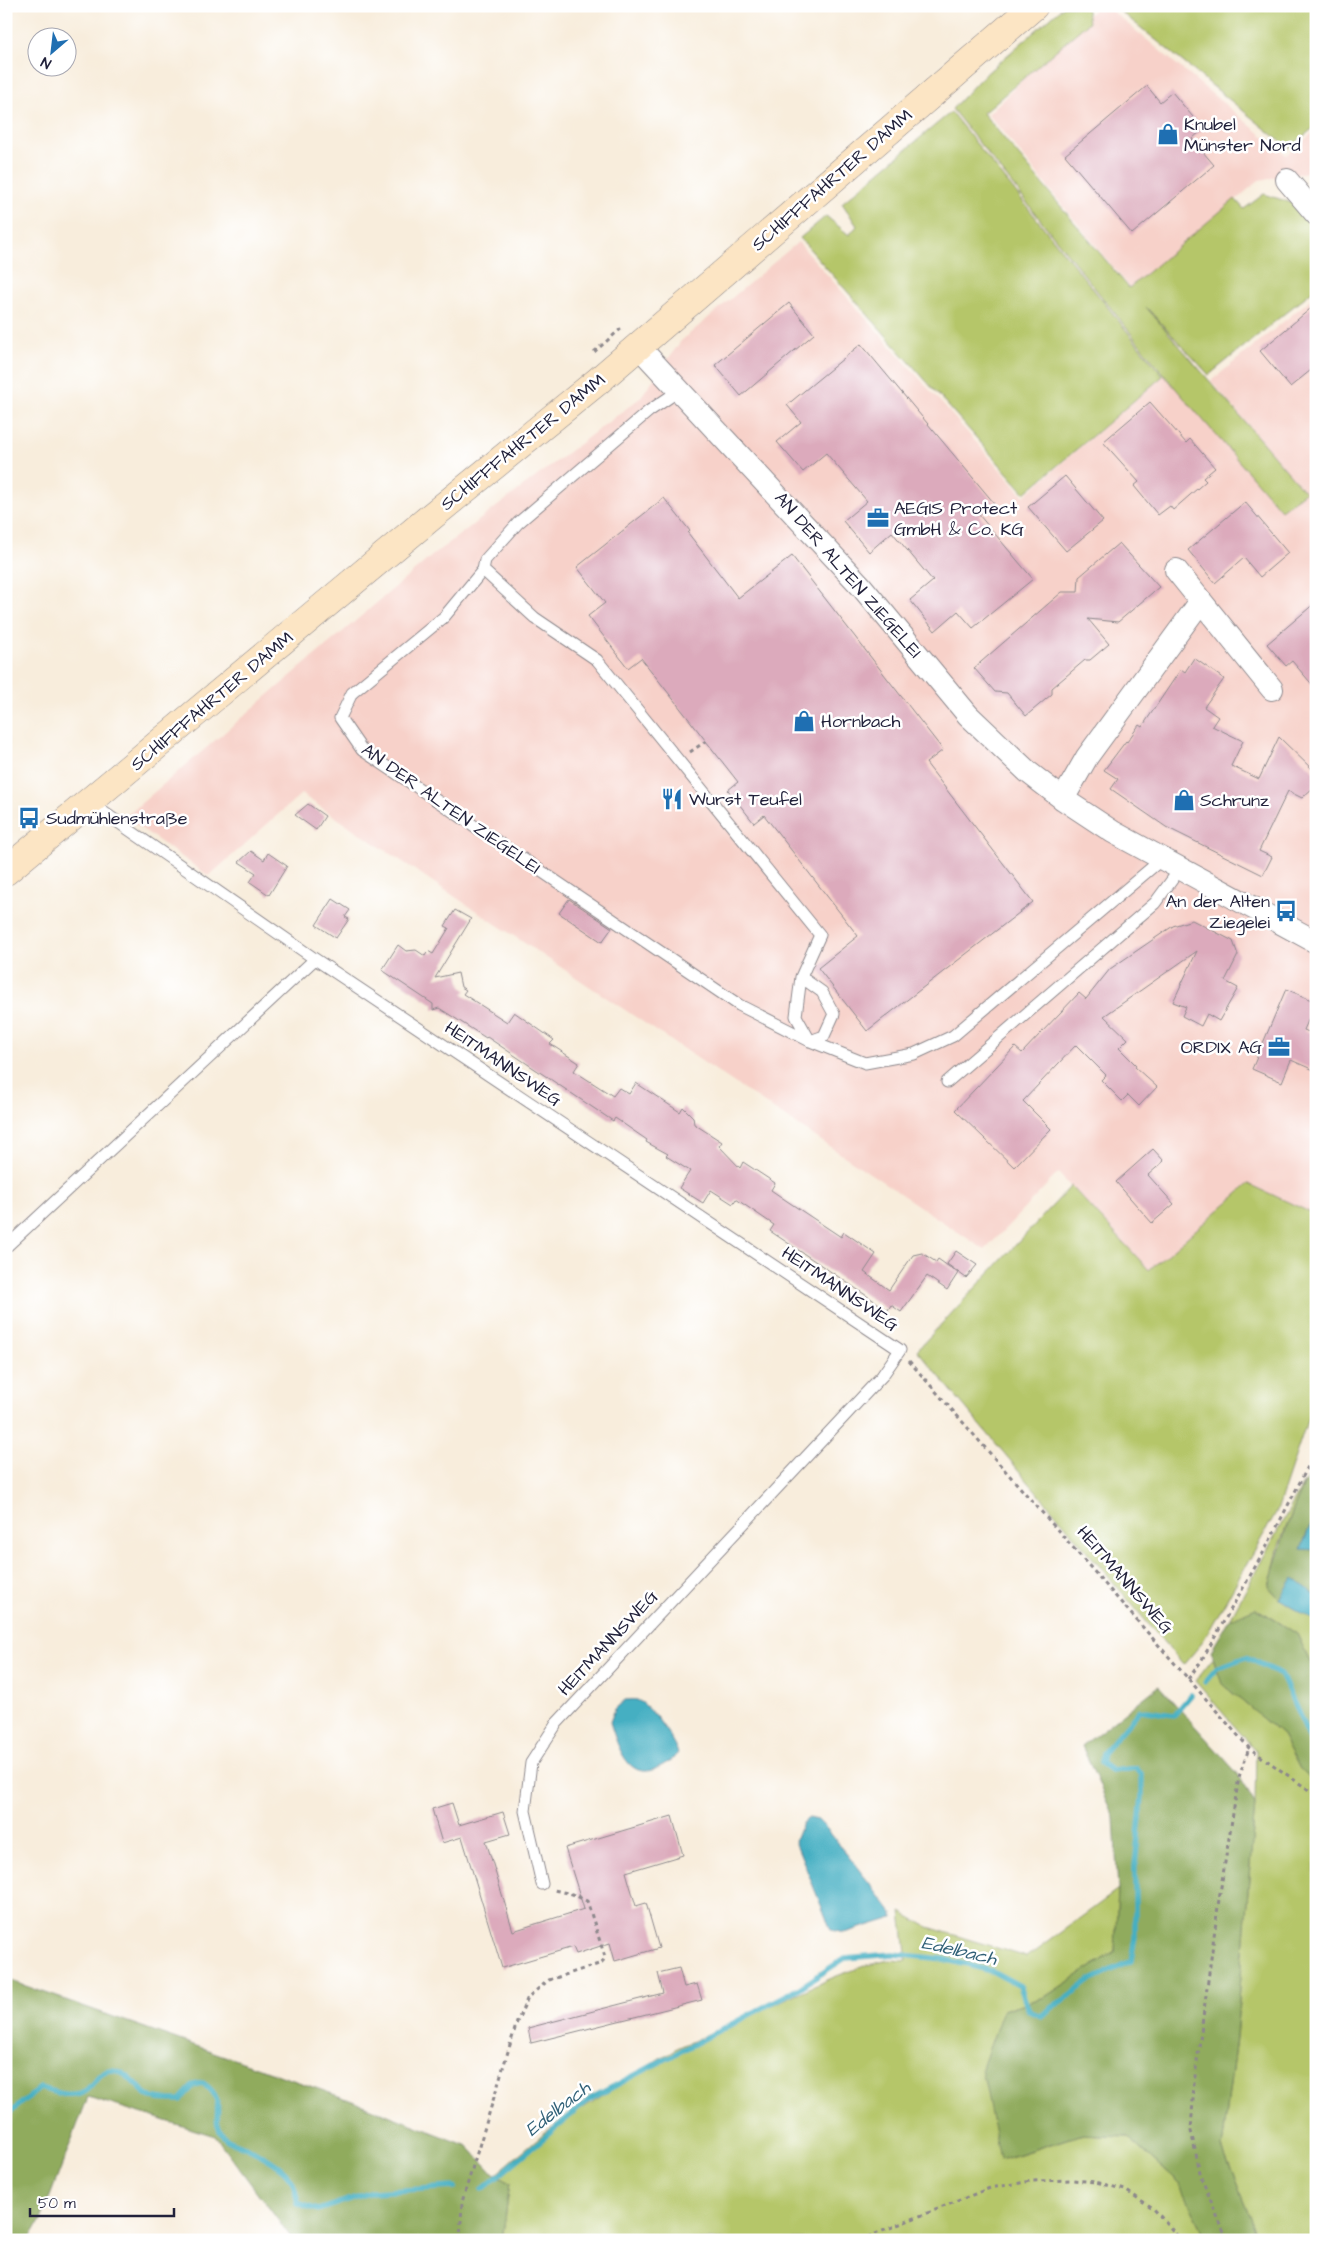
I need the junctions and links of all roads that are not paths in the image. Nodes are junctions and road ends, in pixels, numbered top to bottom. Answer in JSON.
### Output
{"nodes":[{"id":1,"x":1034,"y":6,"type":"edge"},
{"id":2,"x":1287,"y":180,"type":"dead end"},
{"id":3,"x":1316,"y":214,"type":"edge"},
{"id":4,"x":638,"y":346,"type":"junction"},
{"id":5,"x":680,"y":390,"type":"junction"},
{"id":6,"x":483,"y":570,"type":"junction"},
{"id":7,"x":1176,"y":570,"type":"dead end"},
{"id":8,"x":1201,"y":601,"type":"junction"},
{"id":9,"x":1272,"y":688,"type":"dead end"},
{"id":10,"x":1063,"y":799,"type":"junction"},
{"id":11,"x":89,"y":802,"type":"junction"},
{"id":12,"x":1171,"y":864,"type":"junction"},
{"id":13,"x":6,"y":871,"type":"edge"},
{"id":14,"x":1316,"y":942,"type":"edge"},
{"id":15,"x":315,"y":959,"type":"junction"},
{"id":16,"x":801,"y":977,"type":"junction"},
{"id":17,"x":810,"y":1041,"type":"junction"},
{"id":18,"x":946,"y":1082,"type":"dead end"},
{"id":19,"x":6,"y":1246,"type":"edge"},
{"id":20,"x":542,"y":1884,"type":"road end"}],
"edges":[{"from":1,"to":4,"type":"main road","name":"SCHIFFFAHRTER DAMM"},
{"from":2,"to":3,"type":"street"},
{"from":4,"to":5,"type":"street","name":"AN DER ALTEN ZIEGELEI"},
{"from":4,"to":11,"type":"main road","name":"SCHIFFFAHRTER DAMM"},
{"from":5,"to":6,"type":"lane"},
{"from":5,"to":10,"type":"street","name":"AN DER ALTEN ZIEGELEI"},
{"from":6,"to":16,"type":"lane"},
{"from":6,"to":17,"type":"lane","name":"AN DER ALTEN ZIEGELEI"},
{"from":7,"to":8,"type":"street"},
{"from":8,"to":9,"type":"street"},
{"from":8,"to":10,"type":"street"},
{"from":10,"to":12,"type":"street","name":"AN DER ALTEN ZIEGELEI"},
{"from":11,"to":13,"type":"main road","name":"SCHIFFFAHRTER DAMM"},
{"from":11,"to":15,"type":"lane","name":"HEITMANNSWEG"},
{"from":12,"to":14,"type":"street","name":"AN DER ALTEN ZIEGELEI"},
{"from":12,"to":17,"type":"lane","name":"AN DER ALTEN ZIEGELEI"},
{"from":12,"to":18,"type":"lane"},
{"from":15,"to":19,"type":"lane"},
{"from":15,"to":20,"type":"lane","name":"HEITMANNSWEG"},
{"from":16,"to":17,"type":"lane"},
{"from":16,"to":17,"type":"lane"}]}
